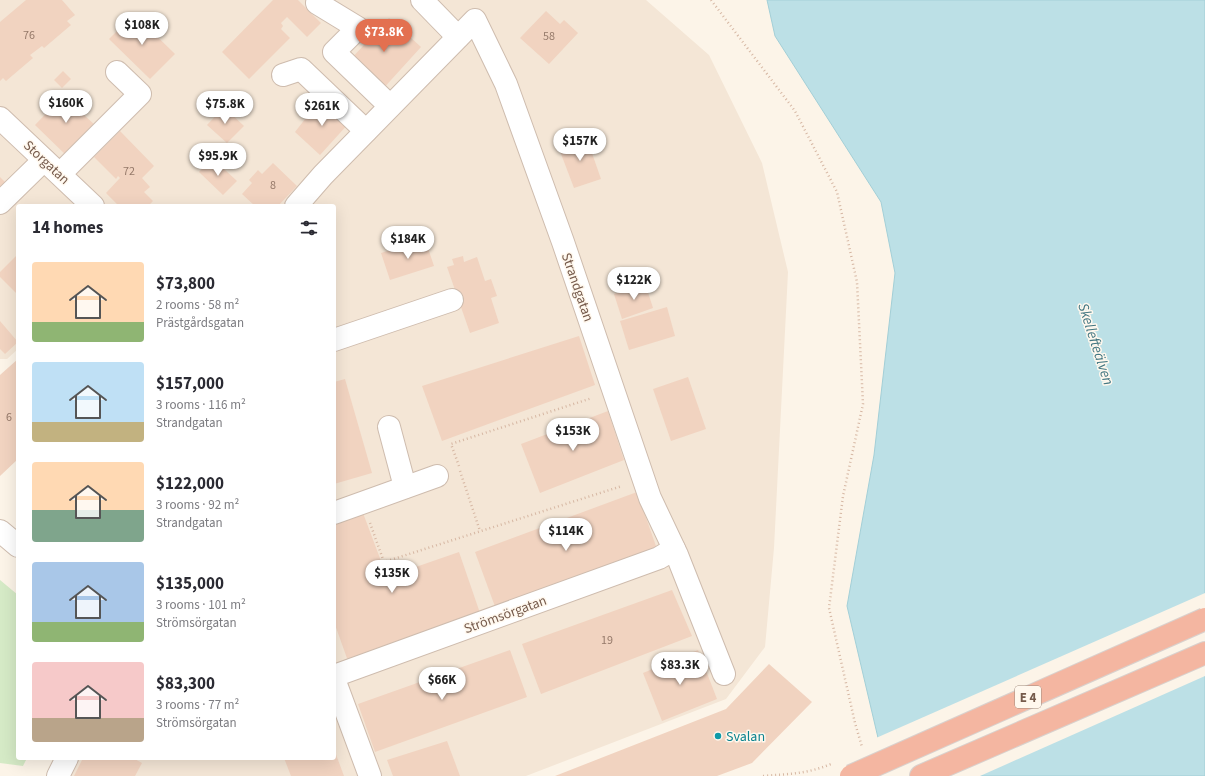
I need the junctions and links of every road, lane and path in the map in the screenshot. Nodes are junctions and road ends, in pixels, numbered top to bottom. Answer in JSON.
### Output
{"nodes":[{"id":1,"x":422,"y":0,"type":"edge"},
{"id":2,"x":711,"y":0,"type":"edge"},
{"id":3,"x":317,"y":3,"type":"dead end"},
{"id":4,"x":458,"y":37,"type":"junction"},
{"id":5,"x":117,"y":72,"type":"dead end"},
{"id":6,"x":283,"y":75,"type":"dead end"},
{"id":7,"x":390,"y":106,"type":"junction"},
{"id":8,"x":0,"y":118,"type":"edge"},
{"id":9,"x":366,"y":131,"type":"junction"},
{"id":10,"x":52,"y":167,"type":"junction"},
{"id":11,"x":0,"y":203,"type":"edge"},
{"id":12,"x":91,"y":204,"type":"edge"},
{"id":13,"x":298,"y":204,"type":"edge"},
{"id":14,"x":452,"y":300,"type":"dead end"},
{"id":15,"x":336,"y":339,"type":"edge"},
{"id":16,"x":614,"y":391,"type":"junction"},
{"id":17,"x":389,"y":427,"type":"dead end"},
{"id":18,"x":437,"y":476,"type":"dead end"},
{"id":19,"x":643,"y":479,"type":"junction"},
{"id":20,"x":405,"y":487,"type":"junction"},
{"id":21,"x":362,"y":502,"type":"junction"},
{"id":22,"x":336,"y":512,"type":"edge"},
{"id":23,"x":0,"y":531,"type":"edge"},
{"id":24,"x":480,"y":531,"type":"junction"},
{"id":25,"x":16,"y":544,"type":"edge"},
{"id":26,"x":675,"y":552,"type":"junction"},
{"id":27,"x":1205,"y":619,"type":"edge"},
{"id":28,"x":1205,"y":653,"type":"edge"},
{"id":29,"x":724,"y":674,"type":"dead end"},
{"id":30,"x":336,"y":675,"type":"edge"},
{"id":31,"x":336,"y":684,"type":"edge"},
{"id":32,"x":864,"y":753,"type":"dead end"},
{"id":33,"x":66,"y":760,"type":"edge"},
{"id":34,"x":832,"y":764,"type":"dead end"},
{"id":35,"x":58,"y":776,"type":"edge"},
{"id":36,"x":370,"y":776,"type":"edge"},
{"id":37,"x":763,"y":776,"type":"edge"},
{"id":38,"x":851,"y":776,"type":"edge"},
{"id":39,"x":921,"y":776,"type":"edge"}],
"edges":[{"from":1,"to":4,"type":"street"},
{"from":2,"to":32,"type":"path"},
{"from":3,"to":7,"type":"street"},
{"from":4,"to":7,"type":"street"},
{"from":4,"to":16,"type":"street","name":"Strandgatan"},
{"from":5,"to":10,"type":"street"},
{"from":6,"to":9,"type":"street"},
{"from":7,"to":9,"type":"street"},
{"from":8,"to":10,"type":"street","name":"Storgatan"},
{"from":9,"to":13,"type":"street"},
{"from":10,"to":11,"type":"street"},
{"from":10,"to":12,"type":"street","name":"Storgatan"},
{"from":14,"to":15,"type":"street"},
{"from":16,"to":19,"type":"street","name":"Strandgatan"},
{"from":16,"to":24,"type":"path"},
{"from":17,"to":20,"type":"street"},
{"from":18,"to":20,"type":"street"},
{"from":19,"to":24,"type":"path"},
{"from":19,"to":26,"type":"street","name":"Strandgatan"},
{"from":20,"to":21,"type":"street"},
{"from":21,"to":22,"type":"street"},
{"from":21,"to":24,"type":"path"},
{"from":23,"to":25,"type":"street"},
{"from":26,"to":29,"type":"street","name":"Strandgatan"},
{"from":26,"to":30,"type":"street","name":"Strömsörgatan"},
{"from":27,"to":38,"type":"highway","number":"E 4","bridge":true},
{"from":28,"to":39,"type":"highway","number":"E 4"},
{"from":31,"to":36,"type":"street"},
{"from":33,"to":35,"type":"street"},
{"from":34,"to":37,"type":"path"}]}
